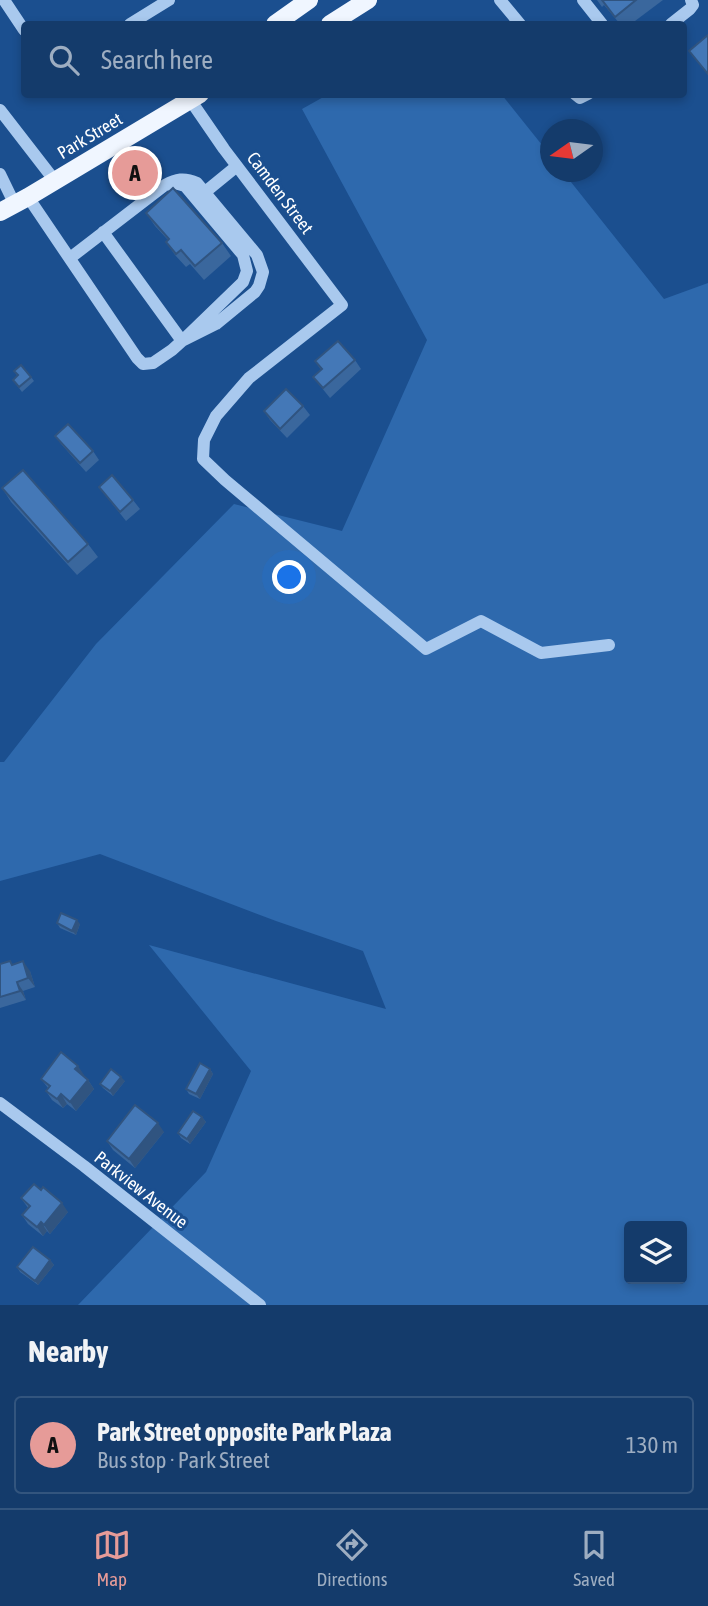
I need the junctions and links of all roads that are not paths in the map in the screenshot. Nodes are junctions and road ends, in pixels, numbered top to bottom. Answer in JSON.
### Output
{"nodes":[{"id":1,"x":4,"y":0,"type":"edge"},
{"id":2,"x":169,"y":0,"type":"edge"},
{"id":3,"x":309,"y":0,"type":"edge"},
{"id":4,"x":368,"y":0,"type":"edge"},
{"id":5,"x":500,"y":0,"type":"edge"},
{"id":6,"x":583,"y":0,"type":"edge"},
{"id":7,"x":691,"y":0,"type":"edge"},
{"id":8,"x":135,"y":21,"type":"edge"},
{"id":9,"x":279,"y":21,"type":"edge"},
{"id":10,"x":335,"y":21,"type":"edge"},
{"id":11,"x":518,"y":21,"type":"edge"},
{"id":12,"x":600,"y":21,"type":"edge"},
{"id":13,"x":675,"y":21,"type":"edge"},
{"id":14,"x":21,"y":26,"type":"edge"},
{"id":15,"x":195,"y":98,"type":"edge"},
{"id":16,"x":0,"y":110,"type":"edge"},
{"id":17,"x":237,"y":166,"type":"junction"},
{"id":18,"x":0,"y":174,"type":"edge"},
{"id":19,"x":55,"y":181,"type":"junction"},
{"id":20,"x":200,"y":195,"type":"junction"},
{"id":21,"x":14,"y":205,"type":"edge"},
{"id":22,"x":103,"y":232,"type":"junction"},
{"id":23,"x":69,"y":258,"type":"junction"},
{"id":24,"x":182,"y":341,"type":"junction"},
{"id":25,"x":609,"y":645,"type":"dead end"},
{"id":26,"x":0,"y":1103,"type":"edge"},
{"id":27,"x":248,"y":1300,"type":"edge"},
{"id":28,"x":260,"y":1305,"type":"edge"}],
"edges":[{"from":1,"to":14,"type":"street"},
{"from":2,"to":8,"type":"street"},
{"from":3,"to":9,"type":"main road"},
{"from":4,"to":10,"type":"main road"},
{"from":5,"to":11,"type":"street"},
{"from":6,"to":12,"type":"street"},
{"from":7,"to":13,"type":"street"},
{"from":15,"to":17,"type":"street","name":"Camden Street"},
{"from":15,"to":19,"type":"main road","name":"Park Street"},
{"from":16,"to":19,"type":"street"},
{"from":17,"to":20,"type":"street"},
{"from":17,"to":25,"type":"street","name":"Camden Street"},
{"from":18,"to":21,"type":"street"},
{"from":19,"to":21,"type":"main road","name":"Park Street"},
{"from":20,"to":22,"type":"street"},
{"from":20,"to":24,"type":"street"},
{"from":21,"to":23,"type":"street"},
{"from":22,"to":23,"type":"street"},
{"from":22,"to":24,"type":"street"},
{"from":23,"to":24,"type":"street"},
{"from":26,"to":27,"type":"street","name":"Parkview Avenue"},
{"from":27,"to":28,"type":"street","name":"Parkview Avenue"}]}
